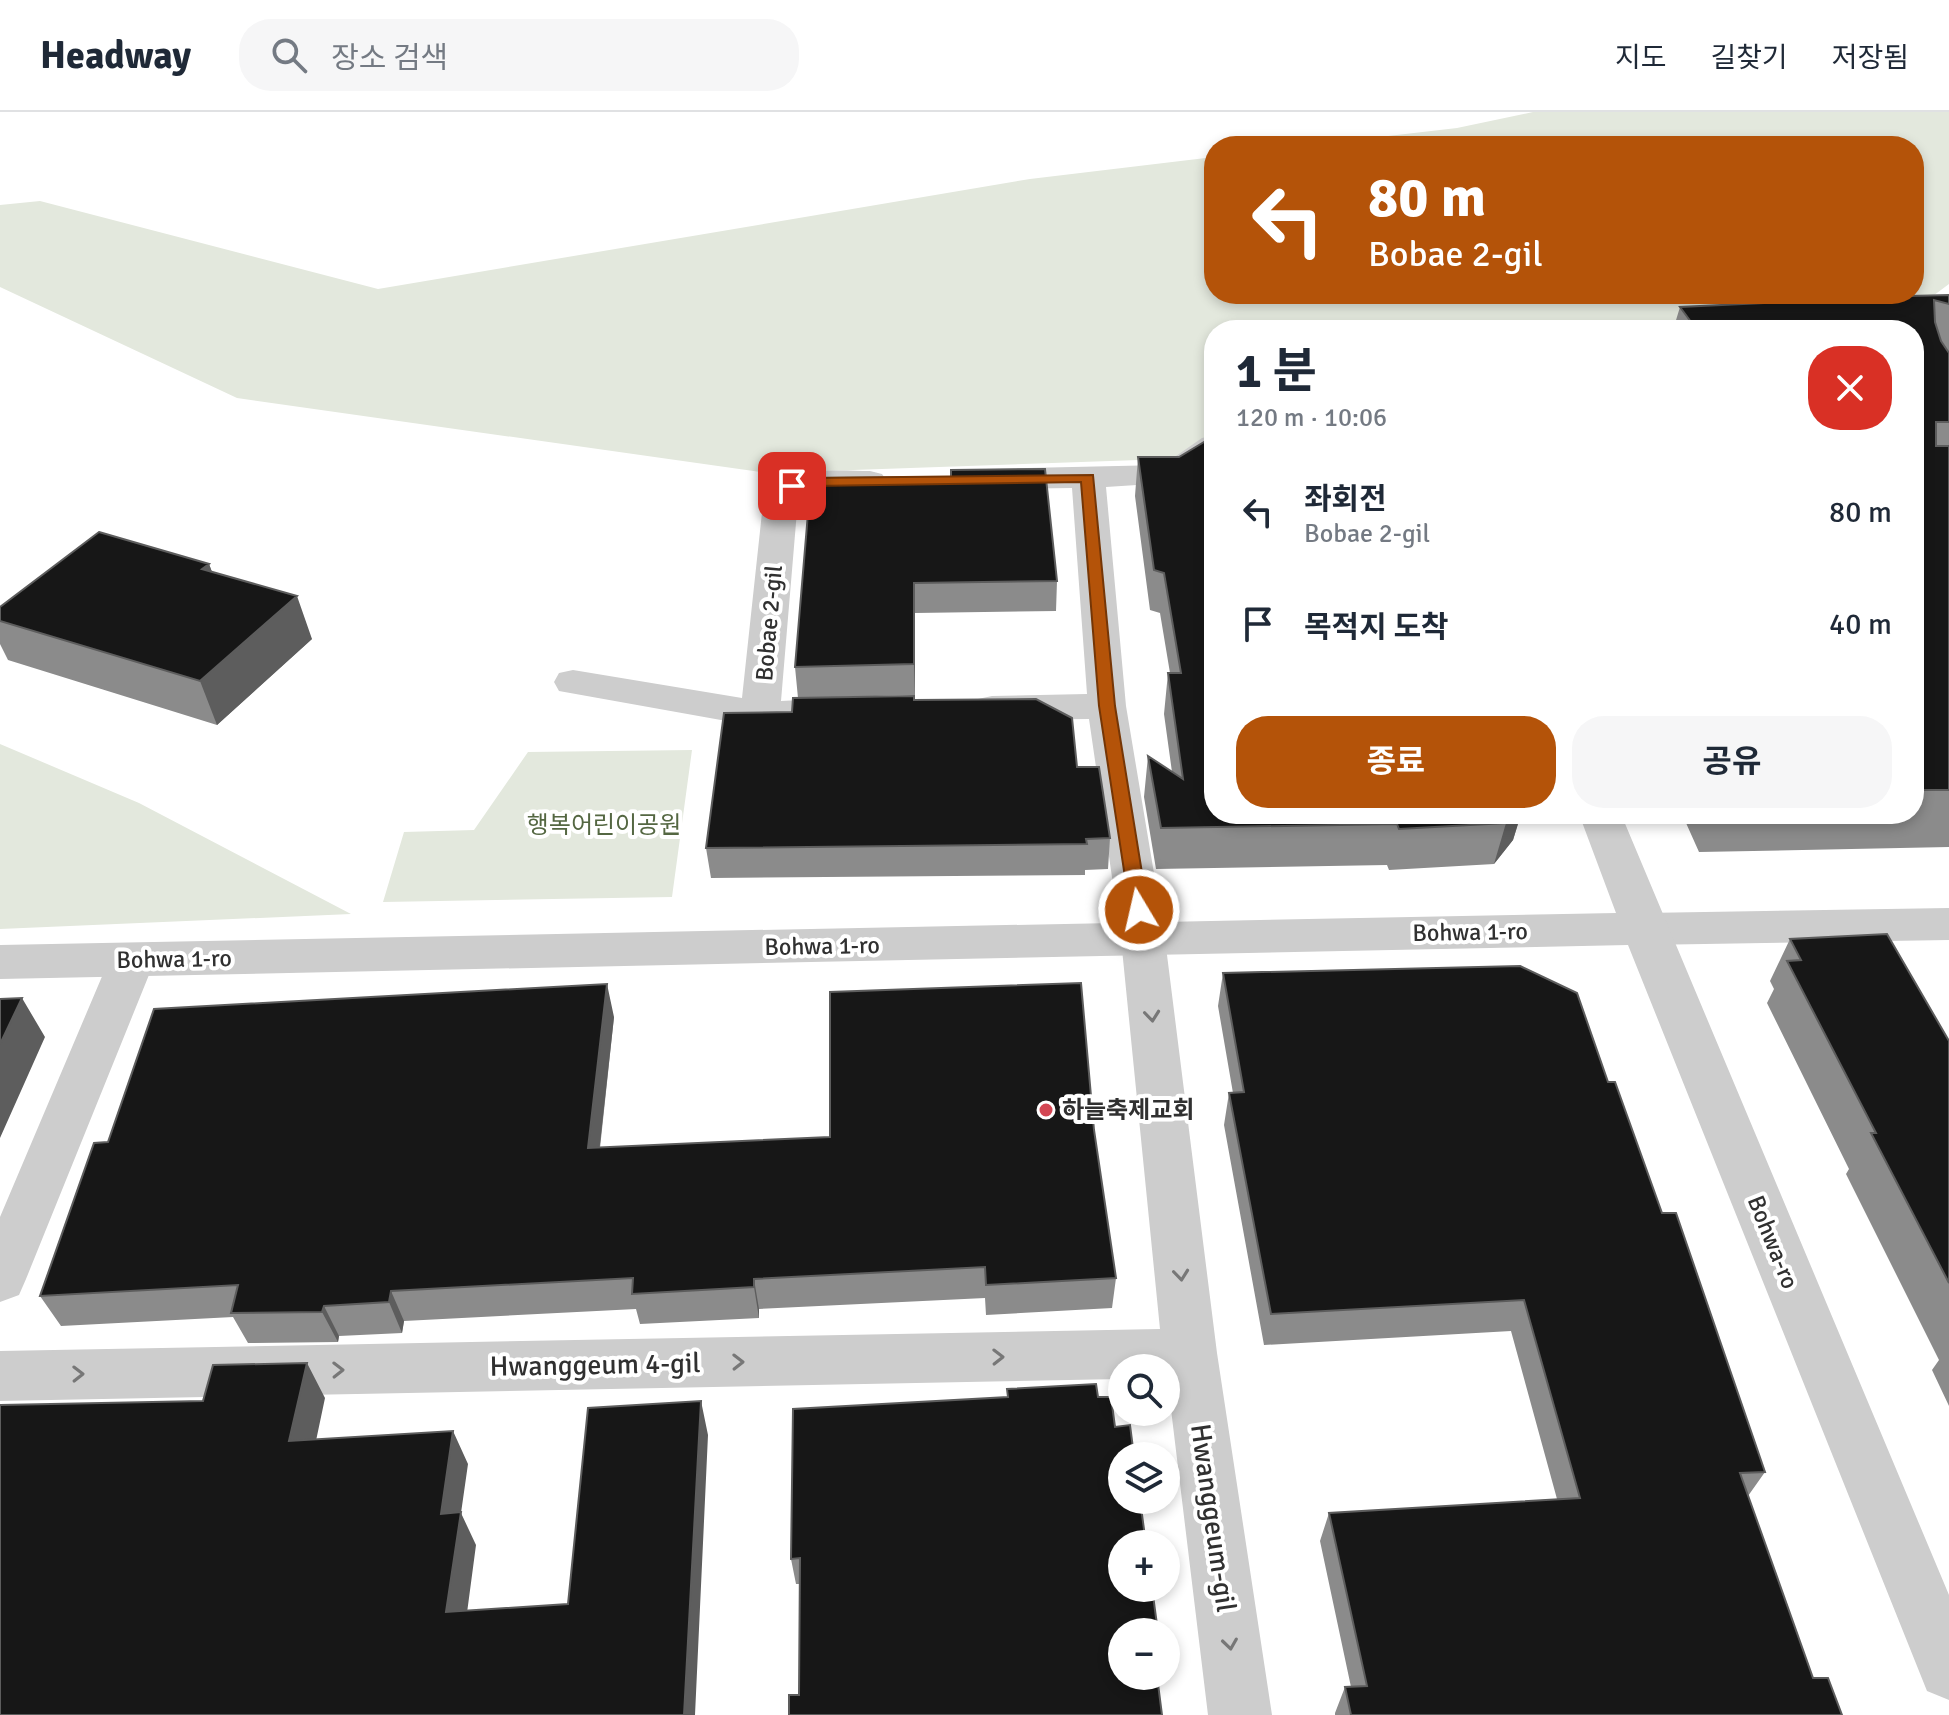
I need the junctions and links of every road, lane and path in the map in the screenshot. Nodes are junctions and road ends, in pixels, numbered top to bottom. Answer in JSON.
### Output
{"nodes":[{"id":1,"x":1204,"y":452,"type":"edge"},
{"id":2,"x":1088,"y":478,"type":"junction"},
{"id":3,"x":949,"y":480,"type":"edge"},
{"id":4,"x":903,"y":481,"type":"edge"},
{"id":5,"x":573,"y":682,"type":"dead end"},
{"id":6,"x":1107,"y":706,"type":"junction"},
{"id":7,"x":965,"y":709,"type":"edge"},
{"id":8,"x":855,"y":711,"type":"edge"},
{"id":9,"x":760,"y":714,"type":"junction"},
{"id":10,"x":1604,"y":824,"type":"edge"},
{"id":11,"x":1949,"y":924,"type":"edge"},
{"id":12,"x":1644,"y":929,"type":"junction"},
{"id":13,"x":1143,"y":939,"type":"junction"},
{"id":14,"x":132,"y":960,"type":"junction"},
{"id":15,"x":0,"y":962,"type":"edge"},
{"id":16,"x":0,"y":1279,"type":"edge"},
{"id":17,"x":1190,"y":1353,"type":"junction"},
{"id":18,"x":0,"y":1376,"type":"edge"},
{"id":19,"x":1949,"y":1669,"type":"edge"},
{"id":20,"x":1240,"y":1715,"type":"edge"}],
"edges":[{"from":1,"to":2,"type":"street"},
{"from":2,"to":3,"type":"street"},
{"from":2,"to":6,"type":"street"},
{"from":4,"to":9,"type":"street","name":"Bobae 2-gil"},
{"from":5,"to":9,"type":"street"},
{"from":6,"to":7,"type":"street"},
{"from":6,"to":13,"type":"street"},
{"from":8,"to":9,"type":"street","name":"Bobae 2-gil"},
{"from":10,"to":12,"type":"street","name":"Bohwa-ro"},
{"from":11,"to":12,"type":"street","name":"Bohwa 1-ro"},
{"from":12,"to":13,"type":"street","name":"Bohwa 1-ro"},
{"from":12,"to":19,"type":"street","name":"Bohwa-ro"},
{"from":13,"to":14,"type":"street","name":"Bohwa 1-ro"},
{"from":13,"to":17,"type":"street","name":"Hwanggeum-gil","one_way":true},
{"from":14,"to":15,"type":"street","name":"Bohwa 1-ro"},
{"from":14,"to":16,"type":"street"},
{"from":18,"to":17,"type":"street","name":"Hwanggeum 4-gil","one_way":true},
{"from":17,"to":20,"type":"street","name":"Hwanggeum-gil","one_way":true}]}
